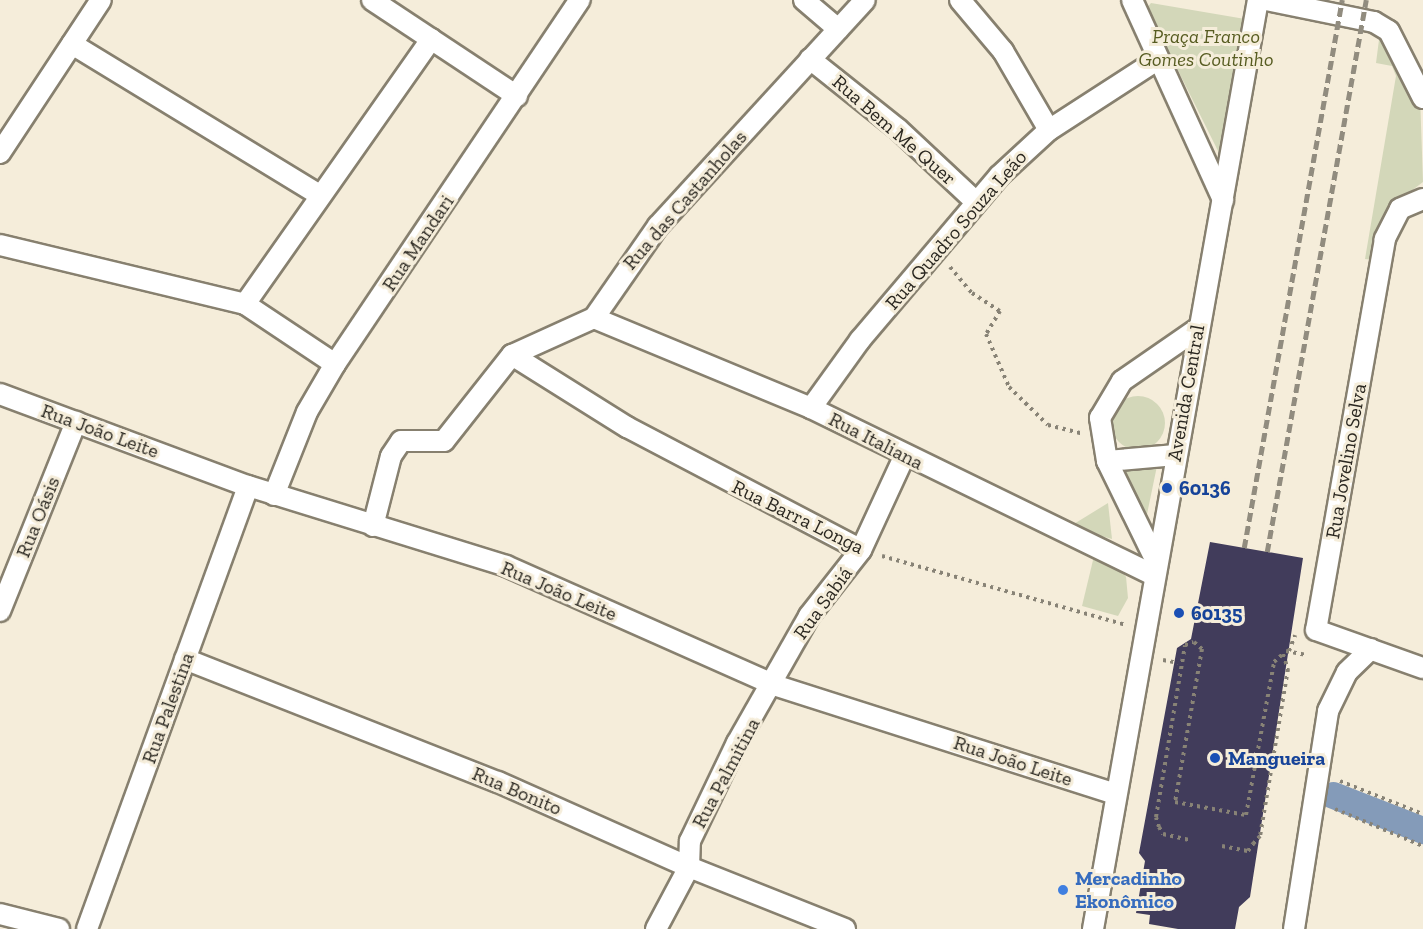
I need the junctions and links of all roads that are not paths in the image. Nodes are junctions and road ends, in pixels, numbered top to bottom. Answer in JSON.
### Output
{"nodes":[{"id":1,"x":101,"y":0,"type":"edge"},
{"id":2,"x":372,"y":0,"type":"edge"},
{"id":3,"x":580,"y":0,"type":"edge"},
{"id":4,"x":804,"y":0,"type":"edge"},
{"id":5,"x":865,"y":0,"type":"edge"},
{"id":6,"x":960,"y":0,"type":"edge"},
{"id":7,"x":1132,"y":0,"type":"edge"},
{"id":8,"x":1258,"y":0,"type":"edge"},
{"id":9,"x":1266,"y":0,"type":"edge"},
{"id":10,"x":838,"y":29,"type":"junction"},
{"id":11,"x":431,"y":39,"type":"junction"},
{"id":12,"x":72,"y":44,"type":"junction"},
{"id":13,"x":810,"y":59,"type":"junction"},
{"id":14,"x":1157,"y":60,"type":"junction"},
{"id":15,"x":517,"y":96,"type":"junction"},
{"id":16,"x":1423,"y":98,"type":"edge"},
{"id":17,"x":1049,"y":130,"type":"junction"},
{"id":18,"x":0,"y":153,"type":"edge"},
{"id":19,"x":319,"y":195,"type":"junction"},
{"id":20,"x":1423,"y":199,"type":"edge"},
{"id":21,"x":1223,"y":200,"type":"junction"},
{"id":22,"x":976,"y":202,"type":"junction"},
{"id":23,"x":0,"y":245,"type":"edge"},
{"id":24,"x":245,"y":304,"type":"junction"},
{"id":25,"x":594,"y":318,"type":"junction"},
{"id":26,"x":1197,"y":329,"type":"junction"},
{"id":27,"x":512,"y":355,"type":"junction"},
{"id":28,"x":335,"y":364,"type":"junction"},
{"id":29,"x":0,"y":394,"type":"edge"},
{"id":30,"x":811,"y":408,"type":"junction"},
{"id":31,"x":76,"y":422,"type":"junction"},
{"id":32,"x":1176,"y":455,"type":"junction"},
{"id":33,"x":904,"y":457,"type":"junction"},
{"id":34,"x":1107,"y":461,"type":"junction"},
{"id":35,"x":248,"y":486,"type":"junction"},
{"id":36,"x":274,"y":495,"type":"junction"},
{"id":37,"x":373,"y":526,"type":"junction"},
{"id":38,"x":861,"y":549,"type":"junction"},
{"id":39,"x":1154,"y":568,"type":"junction"},
{"id":40,"x":0,"y":611,"type":"edge"},
{"id":41,"x":1371,"y":649,"type":"junction"},
{"id":42,"x":185,"y":659,"type":"junction"},
{"id":43,"x":1423,"y":668,"type":"edge"},
{"id":44,"x":774,"y":685,"type":"junction"},
{"id":45,"x":1115,"y":794,"type":"junction"},
{"id":46,"x":688,"y":867,"type":"junction"},
{"id":47,"x":0,"y":914,"type":"edge"},
{"id":48,"x":59,"y":929,"type":"edge"},
{"id":49,"x":87,"y":929,"type":"edge"},
{"id":50,"x":656,"y":929,"type":"edge"},
{"id":51,"x":845,"y":929,"type":"edge"},
{"id":52,"x":1092,"y":929,"type":"edge"},
{"id":53,"x":1294,"y":929,"type":"edge"}],
"edges":[{"from":1,"to":12,"type":"street"},
{"from":2,"to":11,"type":"street"},
{"from":3,"to":15,"type":"street","name":"Rua Mandari"},
{"from":4,"to":10,"type":"street"},
{"from":5,"to":10,"type":"street","name":"Rua das Castanholas"},
{"from":6,"to":17,"type":"street"},
{"from":7,"to":14,"type":"street"},
{"from":8,"to":21,"type":"street","name":"Avenida Central"},
{"from":9,"to":16,"type":"street"},
{"from":10,"to":13,"type":"street","name":"Rua das Castanholas"},
{"from":11,"to":15,"type":"street"},
{"from":11,"to":19,"type":"street"},
{"from":12,"to":18,"type":"street"},
{"from":12,"to":19,"type":"street"},
{"from":13,"to":22,"type":"street","name":"Rua Bem Me Quer"},
{"from":13,"to":25,"type":"street","name":"Rua das Castanholas"},
{"from":14,"to":17,"type":"street","name":"Rua Quadro Souza Leão"},
{"from":14,"to":21,"type":"street"},
{"from":15,"to":28,"type":"street","name":"Rua Mandari"},
{"from":17,"to":22,"type":"street","name":"Rua Quadro Souza Leão"},
{"from":19,"to":24,"type":"street"},
{"from":20,"to":41,"type":"street","name":"Rua Jovelino Selva"},
{"from":21,"to":26,"type":"street","name":"Avenida Central"},
{"from":22,"to":30,"type":"street","name":"Rua Quadro Souza Leão"},
{"from":23,"to":24,"type":"street"},
{"from":24,"to":28,"type":"street"},
{"from":25,"to":27,"type":"street"},
{"from":25,"to":30,"type":"street","name":"Rua Italiana"},
{"from":26,"to":32,"type":"street","name":"Avenida Central"},
{"from":26,"to":34,"type":"street"},
{"from":27,"to":37,"type":"street"},
{"from":27,"to":38,"type":"street","name":"Rua Barra Longa"},
{"from":28,"to":36,"type":"street","name":"Rua Mandari"},
{"from":29,"to":31,"type":"street","name":"Rua João Leite"},
{"from":30,"to":33,"type":"street","name":"Rua Italiana"},
{"from":31,"to":35,"type":"street","name":"Rua João Leite"},
{"from":31,"to":40,"type":"street","name":"Rua Oásis"},
{"from":32,"to":34,"type":"street"},
{"from":32,"to":39,"type":"street","name":"Avenida Central"},
{"from":33,"to":38,"type":"street","name":"Rua Sabiá"},
{"from":33,"to":39,"type":"street","name":"Rua Italiana"},
{"from":34,"to":39,"type":"street"},
{"from":35,"to":36,"type":"street","name":"Rua João Leite"},
{"from":35,"to":42,"type":"street","name":"Rua Palestina"},
{"from":36,"to":37,"type":"street","name":"Rua João Leite"},
{"from":37,"to":44,"type":"street","name":"Rua João Leite"},
{"from":38,"to":44,"type":"street","name":"Rua Sabiá"},
{"from":39,"to":45,"type":"street","name":"Avenida Central"},
{"from":41,"to":43,"type":"street","name":"Rua Jovelino Selva"},
{"from":41,"to":53,"type":"street"},
{"from":42,"to":46,"type":"street","name":"Rua Bonito"},
{"from":42,"to":49,"type":"street","name":"Rua Palestina"},
{"from":44,"to":45,"type":"street","name":"Rua João Leite"},
{"from":44,"to":46,"type":"street","name":"Rua Palmitina"},
{"from":45,"to":52,"type":"street","name":"Avenida Central"},
{"from":46,"to":50,"type":"street","name":"Rua Palmitina"},
{"from":46,"to":51,"type":"street","name":"Rua Bonito"},
{"from":47,"to":48,"type":"street"}]}
